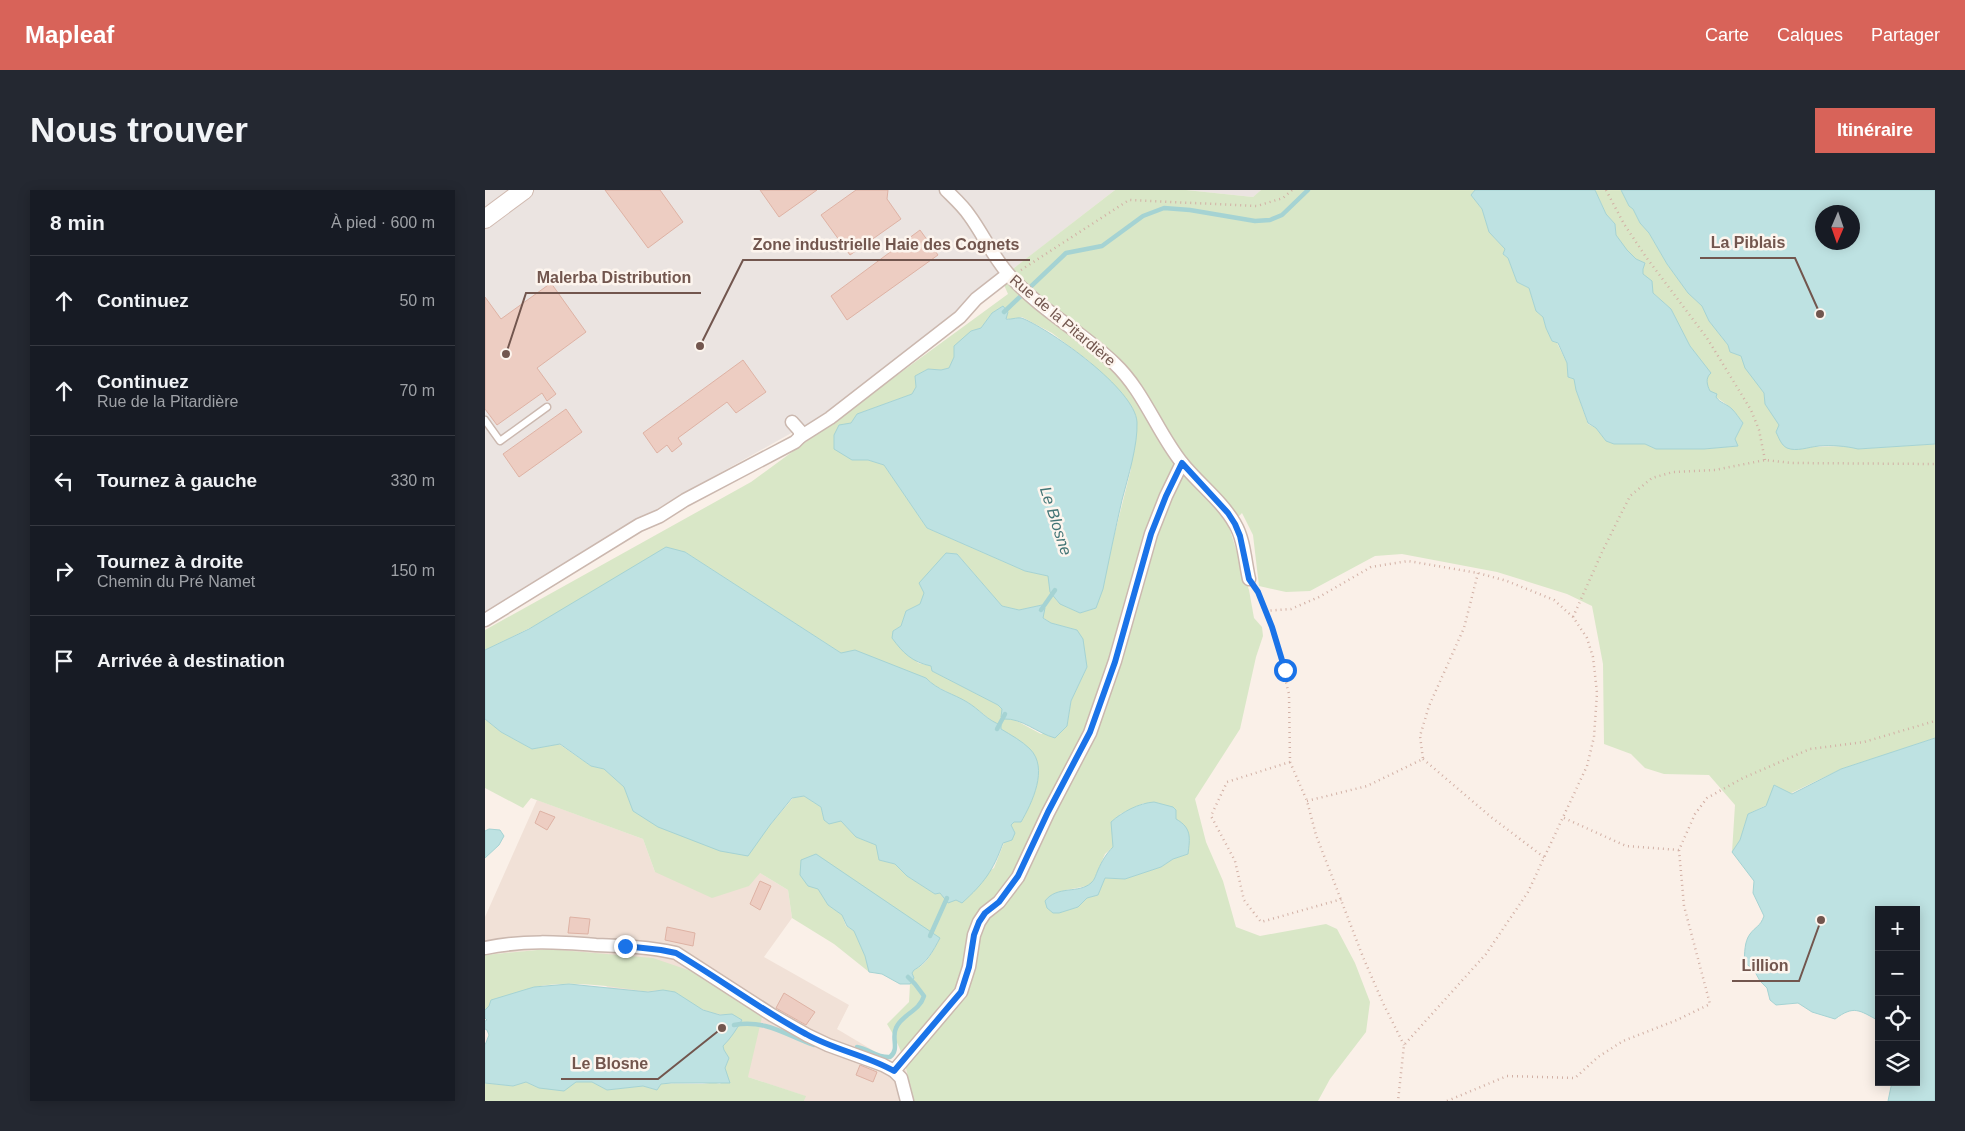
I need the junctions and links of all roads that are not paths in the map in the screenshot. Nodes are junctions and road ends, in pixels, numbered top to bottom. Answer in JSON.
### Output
{"nodes":[{"id":1,"x":524,"y":190,"type":"edge"},
{"id":2,"x":946,"y":190,"type":"edge"},
{"id":3,"x":485,"y":219,"type":"edge"},
{"id":4,"x":1009,"y":276,"type":"junction"},
{"id":5,"x":547,"y":406,"type":"dead end"},
{"id":6,"x":485,"y":420,"type":"edge"},
{"id":7,"x":792,"y":422,"type":"dead end"},
{"id":8,"x":800,"y":437,"type":"junction"},
{"id":9,"x":1182,"y":463,"type":"junction"},
{"id":10,"x":1249,"y":579,"type":"road end"},
{"id":11,"x":485,"y":620,"type":"edge"},
{"id":12,"x":485,"y":948,"type":"edge"},
{"id":13,"x":894,"y":1071,"type":"junction"},
{"id":14,"x":907,"y":1101,"type":"edge"}],
"edges":[{"from":1,"to":3,"type":"main road"},
{"from":2,"to":4,"type":"street","name":"Rue de la Pitardière"},
{"from":4,"to":8,"type":"street"},
{"from":4,"to":9,"type":"street","name":"Rue de la Pitardière"},
{"from":5,"to":6,"type":"lane"},
{"from":7,"to":8,"type":"street"},
{"from":8,"to":11,"type":"street"},
{"from":9,"to":10,"type":"street","name":"Rue de la Pitardière"},
{"from":9,"to":13,"type":"street"},
{"from":12,"to":13,"type":"street"},
{"from":13,"to":14,"type":"street"}]}
